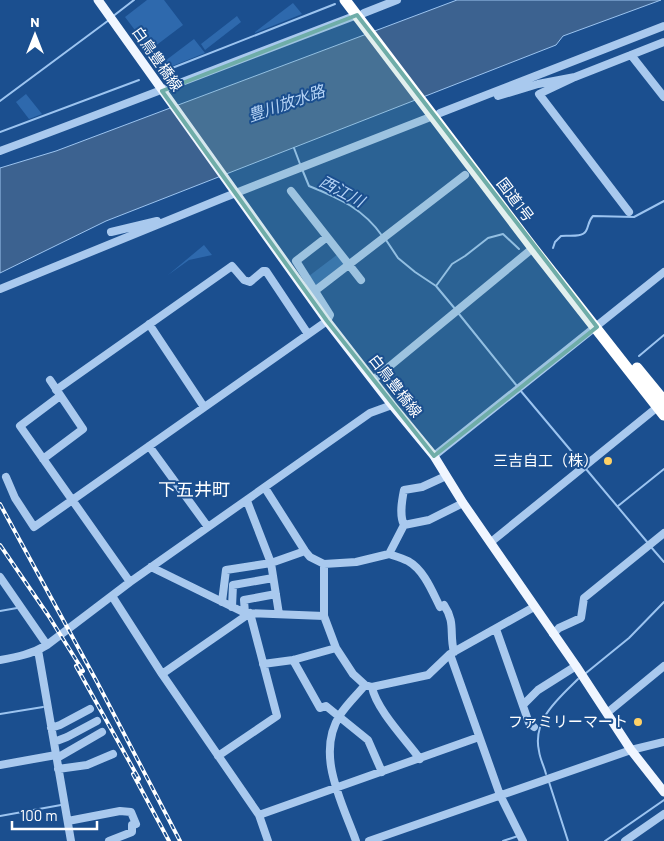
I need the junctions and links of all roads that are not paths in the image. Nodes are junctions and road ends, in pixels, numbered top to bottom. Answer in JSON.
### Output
{"nodes":[{"id":1,"x":98,"y":0,"type":"edge"},
{"id":2,"x":345,"y":0,"type":"edge"},
{"id":3,"x":354,"y":0,"type":"edge"},
{"id":4,"x":397,"y":0,"type":"edge"},
{"id":5,"x":363,"y":18,"type":"junction"},
{"id":6,"x":664,"y":26,"type":"edge"},
{"id":7,"x":664,"y":42,"type":"edge"},
{"id":8,"x":631,"y":55,"type":"junction"},
{"id":9,"x":575,"y":78,"type":"junction"},
{"id":10,"x":164,"y":93,"type":"junction"},
{"id":11,"x":488,"y":96,"type":"junction"},
{"id":12,"x":664,"y":97,"type":"edge"},
{"id":13,"x":434,"y":111,"type":"junction"},
{"id":14,"x":0,"y":151,"type":"edge"},
{"id":15,"x":465,"y":175,"type":"dead end"},
{"id":16,"x":291,"y":191,"type":"dead end"},
{"id":17,"x":235,"y":192,"type":"junction"},
{"id":18,"x":629,"y":212,"type":"dead end"},
{"id":19,"x":166,"y":221,"type":"junction"},
{"id":20,"x":110,"y":232,"type":"dead end"},
{"id":21,"x":327,"y":237,"type":"junction"},
{"id":22,"x":532,"y":248,"type":"junction"},
{"id":23,"x":349,"y":265,"type":"junction"},
{"id":24,"x":664,"y":272,"type":"edge"},
{"id":25,"x":361,"y":280,"type":"dead end"},
{"id":26,"x":0,"y":289,"type":"edge"},
{"id":27,"x":316,"y":290,"type":"junction"},
{"id":28,"x":327,"y":321,"type":"junction"},
{"id":29,"x":149,"y":324,"type":"junction"},
{"id":30,"x":598,"y":326,"type":"junction"},
{"id":31,"x":308,"y":334,"type":"junction"},
{"id":32,"x":50,"y":380,"type":"dead end"},
{"id":33,"x":373,"y":380,"type":"junction"},
{"id":34,"x":58,"y":393,"type":"junction"},
{"id":35,"x":392,"y":405,"type":"junction"},
{"id":36,"x":204,"y":406,"type":"junction"},
{"id":37,"x":662,"y":406,"type":"edge"},
{"id":38,"x":149,"y":446,"type":"junction"},
{"id":39,"x":434,"y":456,"type":"junction"},
{"id":40,"x":44,"y":459,"type":"junction"},
{"id":41,"x":446,"y":476,"type":"junction"},
{"id":42,"x":6,"y":477,"type":"dead end"},
{"id":43,"x":265,"y":488,"type":"junction"},
{"id":44,"x":72,"y":500,"type":"junction"},
{"id":45,"x":247,"y":501,"type":"junction"},
{"id":46,"x":463,"y":503,"type":"junction"},
{"id":47,"x":404,"y":525,"type":"junction"},
{"id":48,"x":208,"y":527,"type":"junction"},
{"id":49,"x":664,"y":532,"type":"edge"},
{"id":50,"x":491,"y":542,"type":"junction"},
{"id":51,"x":305,"y":551,"type":"junction"},
{"id":52,"x":389,"y":554,"type":"junction"},
{"id":53,"x":270,"y":563,"type":"junction"},
{"id":54,"x":324,"y":564,"type":"junction"},
{"id":55,"x":151,"y":567,"type":"junction"},
{"id":56,"x":0,"y":577,"type":"edge"},
{"id":57,"x":273,"y":578,"type":"junction"},
{"id":58,"x":130,"y":582,"type":"junction"},
{"id":59,"x":276,"y":594,"type":"junction"},
{"id":60,"x":112,"y":596,"type":"junction"},
{"id":61,"x":222,"y":602,"type":"junction"},
{"id":62,"x":232,"y":607,"type":"junction"},
{"id":63,"x":534,"y":607,"type":"junction"},
{"id":64,"x":248,"y":613,"type":"junction"},
{"id":65,"x":279,"y":614,"type":"junction"},
{"id":66,"x":324,"y":616,"type":"junction"},
{"id":67,"x":496,"y":630,"type":"junction"},
{"id":68,"x":553,"y":634,"type":"junction"},
{"id":69,"x":47,"y":645,"type":"junction"},
{"id":70,"x":336,"y":648,"type":"junction"},
{"id":71,"x":38,"y":650,"type":"junction"},
{"id":72,"x":452,"y":653,"type":"junction"},
{"id":73,"x":0,"y":660,"type":"edge"},
{"id":74,"x":293,"y":660,"type":"junction"},
{"id":75,"x":263,"y":664,"type":"junction"},
{"id":76,"x":576,"y":666,"type":"junction"},
{"id":77,"x":664,"y":666,"type":"edge"},
{"id":78,"x":162,"y":674,"type":"junction"},
{"id":79,"x":369,"y":686,"type":"junction"},
{"id":80,"x":523,"y":706,"type":"junction"},
{"id":81,"x":90,"y":709,"type":"dead end"},
{"id":82,"x":606,"y":713,"type":"junction"},
{"id":83,"x":339,"y":718,"type":"junction"},
{"id":84,"x":96,"y":721,"type":"dead end"},
{"id":85,"x":534,"y":727,"type":"dead end"},
{"id":86,"x":52,"y":728,"type":"junction"},
{"id":87,"x":102,"y":732,"type":"dead end"},
{"id":88,"x":479,"y":737,"type":"junction"},
{"id":89,"x":54,"y":742,"type":"junction"},
{"id":90,"x":664,"y":742,"type":"edge"},
{"id":91,"x":631,"y":750,"type":"junction"},
{"id":92,"x":114,"y":754,"type":"dead end"},
{"id":93,"x":218,"y":756,"type":"junction"},
{"id":94,"x":56,"y":757,"type":"junction"},
{"id":95,"x":420,"y":759,"type":"junction"},
{"id":96,"x":0,"y":766,"type":"edge"},
{"id":97,"x":58,"y":769,"type":"junction"},
{"id":98,"x":382,"y":772,"type":"junction"},
{"id":99,"x":337,"y":788,"type":"junction"},
{"id":100,"x":664,"y":792,"type":"edge"},
{"id":101,"x":500,"y":795,"type":"junction"},
{"id":102,"x":664,"y":814,"type":"edge"},
{"id":103,"x":259,"y":815,"type":"junction"},
{"id":104,"x":68,"y":821,"type":"junction"},
{"id":105,"x":71,"y":841,"type":"edge"},
{"id":106,"x":109,"y":841,"type":"edge"},
{"id":107,"x":268,"y":841,"type":"edge"},
{"id":108,"x":356,"y":841,"type":"edge"},
{"id":109,"x":369,"y":841,"type":"edge"},
{"id":110,"x":523,"y":841,"type":"edge"},
{"id":111,"x":625,"y":841,"type":"edge"}],
"edges":[{"from":1,"to":10,"type":"main road","name":"白鳥豊橋線"},
{"from":2,"to":5,"type":"highway","name":"国道1号"},
{"from":3,"to":5,"type":"highway","name":"国道1号"},
{"from":4,"to":5,"type":"street"},
{"from":5,"to":10,"type":"street"},
{"from":5,"to":13,"type":"highway","name":"国道1号"},
{"from":6,"to":11,"type":"street"},
{"from":7,"to":8,"type":"street"},
{"from":8,"to":9,"type":"street"},
{"from":8,"to":12,"type":"street"},
{"from":9,"to":11,"type":"street"},
{"from":9,"to":18,"type":"street"},
{"from":10,"to":14,"type":"street"},
{"from":10,"to":17,"type":"main road","name":"白鳥豊橋線"},
{"from":11,"to":13,"type":"street"},
{"from":13,"to":17,"type":"street"},
{"from":13,"to":22,"type":"highway","name":"国道1号"},
{"from":13,"to":30,"type":"highway","name":"国道1号"},
{"from":15,"to":23,"type":"street"},
{"from":16,"to":21,"type":"street"},
{"from":17,"to":19,"type":"street"},
{"from":17,"to":28,"type":"main road","name":"白鳥豊橋線"},
{"from":19,"to":20,"type":"street"},
{"from":19,"to":26,"type":"street"},
{"from":21,"to":23,"type":"street"},
{"from":21,"to":27,"type":"street"},
{"from":22,"to":30,"type":"highway","name":"国道1号"},
{"from":22,"to":33,"type":"street"},
{"from":23,"to":25,"type":"street"},
{"from":23,"to":27,"type":"street"},
{"from":24,"to":30,"type":"street"},
{"from":27,"to":28,"type":"street"},
{"from":28,"to":31,"type":"street"},
{"from":28,"to":33,"type":"main road","name":"白鳥豊橋線"},
{"from":29,"to":31,"type":"street"},
{"from":29,"to":34,"type":"street"},
{"from":29,"to":36,"type":"street"},
{"from":30,"to":37,"type":"highway","name":"国道1号"},
{"from":30,"to":39,"type":"street"},
{"from":31,"to":36,"type":"street"},
{"from":32,"to":34,"type":"street"},
{"from":33,"to":35,"type":"main road","name":"白鳥豊橋線"},
{"from":34,"to":40,"type":"street"},
{"from":34,"to":40,"type":"street"},
{"from":35,"to":39,"type":"main road","name":"白鳥豊橋線"},
{"from":35,"to":43,"type":"street"},
{"from":36,"to":38,"type":"street"},
{"from":37,"to":50,"type":"street"},
{"from":38,"to":44,"type":"street"},
{"from":38,"to":48,"type":"street"},
{"from":39,"to":41,"type":"main road","name":"白鳥豊橋線"},
{"from":40,"to":44,"type":"street"},
{"from":41,"to":46,"type":"main road","name":"白鳥豊橋線"},
{"from":41,"to":47,"type":"street"},
{"from":42,"to":44,"type":"street"},
{"from":43,"to":45,"type":"street"},
{"from":43,"to":51,"type":"street"},
{"from":44,"to":58,"type":"street"},
{"from":45,"to":48,"type":"street"},
{"from":45,"to":53,"type":"street"},
{"from":46,"to":47,"type":"street"},
{"from":46,"to":50,"type":"main road","name":"白鳥豊橋線"},
{"from":47,"to":52,"type":"street"},
{"from":48,"to":55,"type":"street"},
{"from":49,"to":68,"type":"street"},
{"from":50,"to":63,"type":"main road","name":"白鳥豊橋線"},
{"from":51,"to":53,"type":"street"},
{"from":51,"to":54,"type":"street"},
{"from":52,"to":54,"type":"street"},
{"from":52,"to":72,"type":"street"},
{"from":53,"to":57,"type":"street"},
{"from":53,"to":61,"type":"street"},
{"from":54,"to":66,"type":"street"},
{"from":55,"to":58,"type":"street"},
{"from":55,"to":61,"type":"street"},
{"from":56,"to":69,"type":"street"},
{"from":57,"to":59,"type":"street"},
{"from":57,"to":62,"type":"street"},
{"from":58,"to":60,"type":"street"},
{"from":59,"to":64,"type":"street"},
{"from":59,"to":65,"type":"street"},
{"from":60,"to":69,"type":"street"},
{"from":60,"to":78,"type":"street"},
{"from":61,"to":62,"type":"street"},
{"from":62,"to":64,"type":"street"},
{"from":63,"to":67,"type":"street"},
{"from":63,"to":68,"type":"main road","name":"白鳥豊橋線"},
{"from":64,"to":65,"type":"street"},
{"from":64,"to":75,"type":"street"},
{"from":64,"to":78,"type":"street"},
{"from":65,"to":66,"type":"street"},
{"from":66,"to":70,"type":"street"},
{"from":67,"to":72,"type":"street"},
{"from":67,"to":80,"type":"street"},
{"from":68,"to":76,"type":"main road","name":"白鳥豊橋線"},
{"from":69,"to":71,"type":"street"},
{"from":70,"to":74,"type":"street"},
{"from":70,"to":79,"type":"street"},
{"from":71,"to":73,"type":"street"},
{"from":71,"to":86,"type":"street"},
{"from":72,"to":79,"type":"street"},
{"from":72,"to":88,"type":"street"},
{"from":74,"to":75,"type":"street"},
{"from":74,"to":83,"type":"street"},
{"from":75,"to":93,"type":"street"},
{"from":76,"to":80,"type":"street"},
{"from":76,"to":82,"type":"main road","name":"白鳥豊橋線"},
{"from":77,"to":82,"type":"street"},
{"from":78,"to":93,"type":"street"},
{"from":79,"to":83,"type":"street"},
{"from":79,"to":95,"type":"street"},
{"from":80,"to":85,"type":"street"},
{"from":81,"to":86,"type":"street"},
{"from":82,"to":91,"type":"main road","name":"白鳥豊橋線"},
{"from":83,"to":98,"type":"street"},
{"from":83,"to":99,"type":"street"},
{"from":84,"to":89,"type":"street"},
{"from":86,"to":89,"type":"street"},
{"from":87,"to":94,"type":"street"},
{"from":88,"to":95,"type":"street"},
{"from":88,"to":101,"type":"street"},
{"from":89,"to":94,"type":"street"},
{"from":90,"to":91,"type":"street"},
{"from":91,"to":100,"type":"main road","name":"白鳥豊橋線"},
{"from":91,"to":101,"type":"street"},
{"from":92,"to":97,"type":"street"},
{"from":93,"to":103,"type":"street"},
{"from":94,"to":96,"type":"street"},
{"from":94,"to":97,"type":"street"},
{"from":95,"to":98,"type":"street"},
{"from":97,"to":104,"type":"street"},
{"from":98,"to":99,"type":"street"},
{"from":99,"to":103,"type":"street"},
{"from":99,"to":108,"type":"street"},
{"from":101,"to":109,"type":"street"},
{"from":101,"to":110,"type":"street"},
{"from":102,"to":111,"type":"street"},
{"from":103,"to":107,"type":"street"},
{"from":104,"to":105,"type":"street"},
{"from":104,"to":106,"type":"street"}]}
